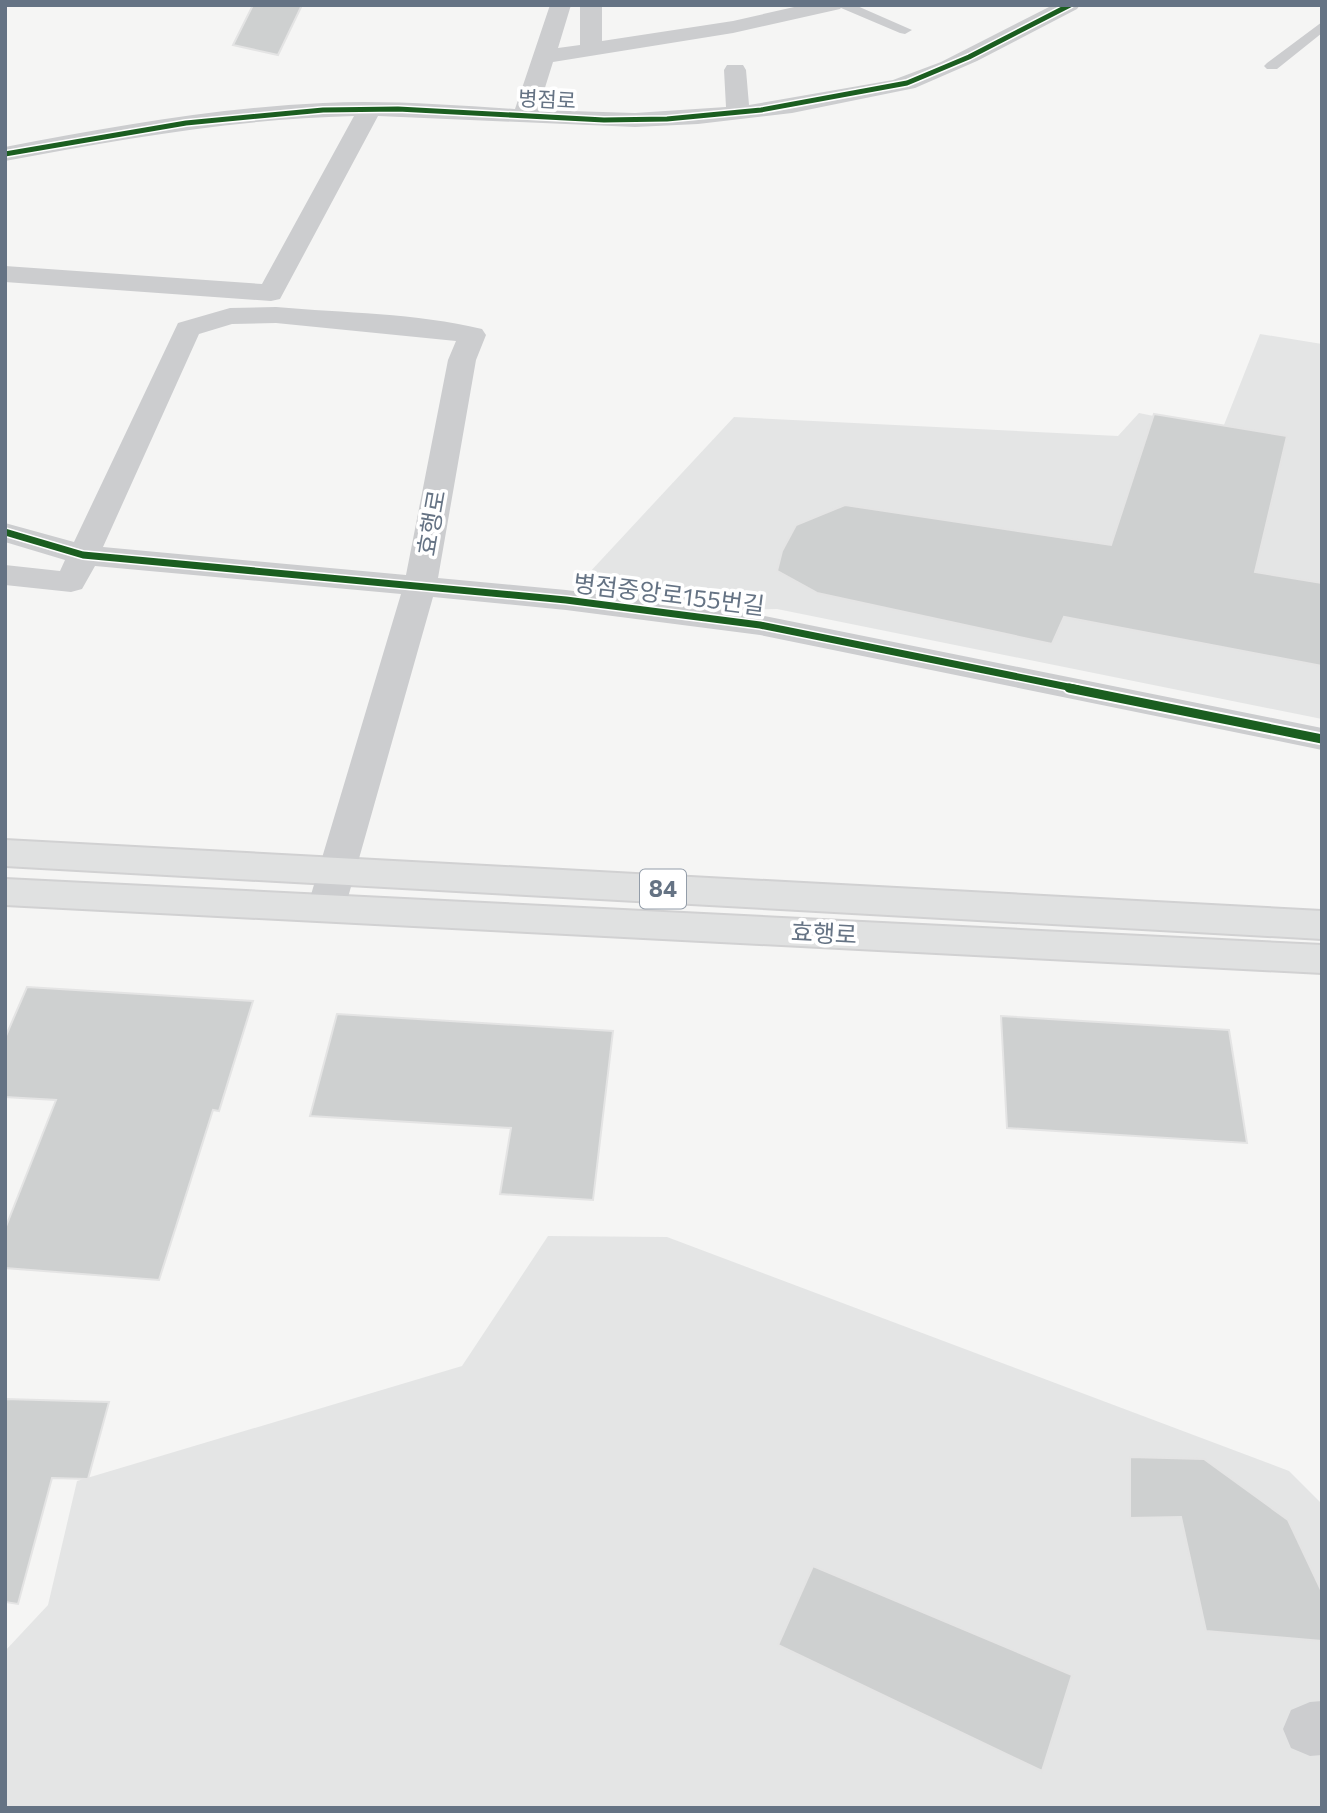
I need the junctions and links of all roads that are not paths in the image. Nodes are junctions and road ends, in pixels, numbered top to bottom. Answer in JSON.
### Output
{"nodes":[{"id":1,"x":561,"y":5,"type":"edge"},
{"id":2,"x":591,"y":5,"type":"edge"},
{"id":3,"x":833,"y":5,"type":"edge"},
{"id":4,"x":841,"y":5,"type":"edge"},
{"id":5,"x":1070,"y":5,"type":"edge"},
{"id":6,"x":1322,"y":26,"type":"edge"},
{"id":7,"x":905,"y":30,"type":"dead end"},
{"id":8,"x":591,"y":49,"type":"junction"},
{"id":9,"x":545,"y":57,"type":"junction"},
{"id":10,"x":1272,"y":66,"type":"dead end"},
{"id":11,"x":735,"y":70,"type":"dead end"},
{"id":12,"x":370,"y":109,"type":"junction"},
{"id":13,"x":738,"y":113,"type":"junction"},
{"id":14,"x":524,"y":117,"type":"junction"},
{"id":15,"x":5,"y":154,"type":"edge"},
{"id":16,"x":5,"y":274,"type":"edge"},
{"id":17,"x":5,"y":533,"type":"edge"},
{"id":18,"x":83,"y":555,"type":"junction"},
{"id":19,"x":5,"y":575,"type":"edge"},
{"id":20,"x":420,"y":586,"type":"junction"},
{"id":21,"x":1322,"y":739,"type":"edge"},
{"id":22,"x":5,"y":853,"type":"edge"},
{"id":23,"x":337,"y":871,"type":"junction"},
{"id":24,"x":5,"y":892,"type":"edge"},
{"id":25,"x":326,"y":908,"type":"junction"},
{"id":26,"x":1322,"y":925,"type":"edge"},
{"id":27,"x":1322,"y":959,"type":"edge"}],
"edges":[{"from":1,"to":9,"type":"street"},
{"from":2,"to":8,"type":"street"},
{"from":3,"to":8,"type":"street"},
{"from":4,"to":7,"type":"lane"},
{"from":5,"to":13,"type":"street","name":"병점로"},
{"from":6,"to":10,"type":"lane"},
{"from":8,"to":9,"type":"street"},
{"from":9,"to":14,"type":"street"},
{"from":11,"to":13,"type":"street"},
{"from":12,"to":14,"type":"street","name":"병점로"},
{"from":12,"to":15,"type":"street","name":"병점로"},
{"from":12,"to":16,"type":"street"},
{"from":13,"to":14,"type":"street","name":"병점로"},
{"from":17,"to":18,"type":"street","name":"병점중앙로155번길"},
{"from":18,"to":19,"type":"street"},
{"from":18,"to":20,"type":"street","name":"병점중앙로155번길"},
{"from":18,"to":20,"type":"street","name":"효행로"},
{"from":20,"to":21,"type":"street","name":"병점중앙로155번길"},
{"from":20,"to":23,"type":"street","name":"효행로"},
{"from":22,"to":23,"type":"main road","name":"효행로","number":"84"},
{"from":23,"to":25,"type":"street","name":"효행로"},
{"from":23,"to":26,"type":"main road","name":"효행로","number":"84"},
{"from":24,"to":25,"type":"main road","name":"효행로","number":"84"},
{"from":25,"to":27,"type":"main road","name":"효행로","number":"84"}]}
